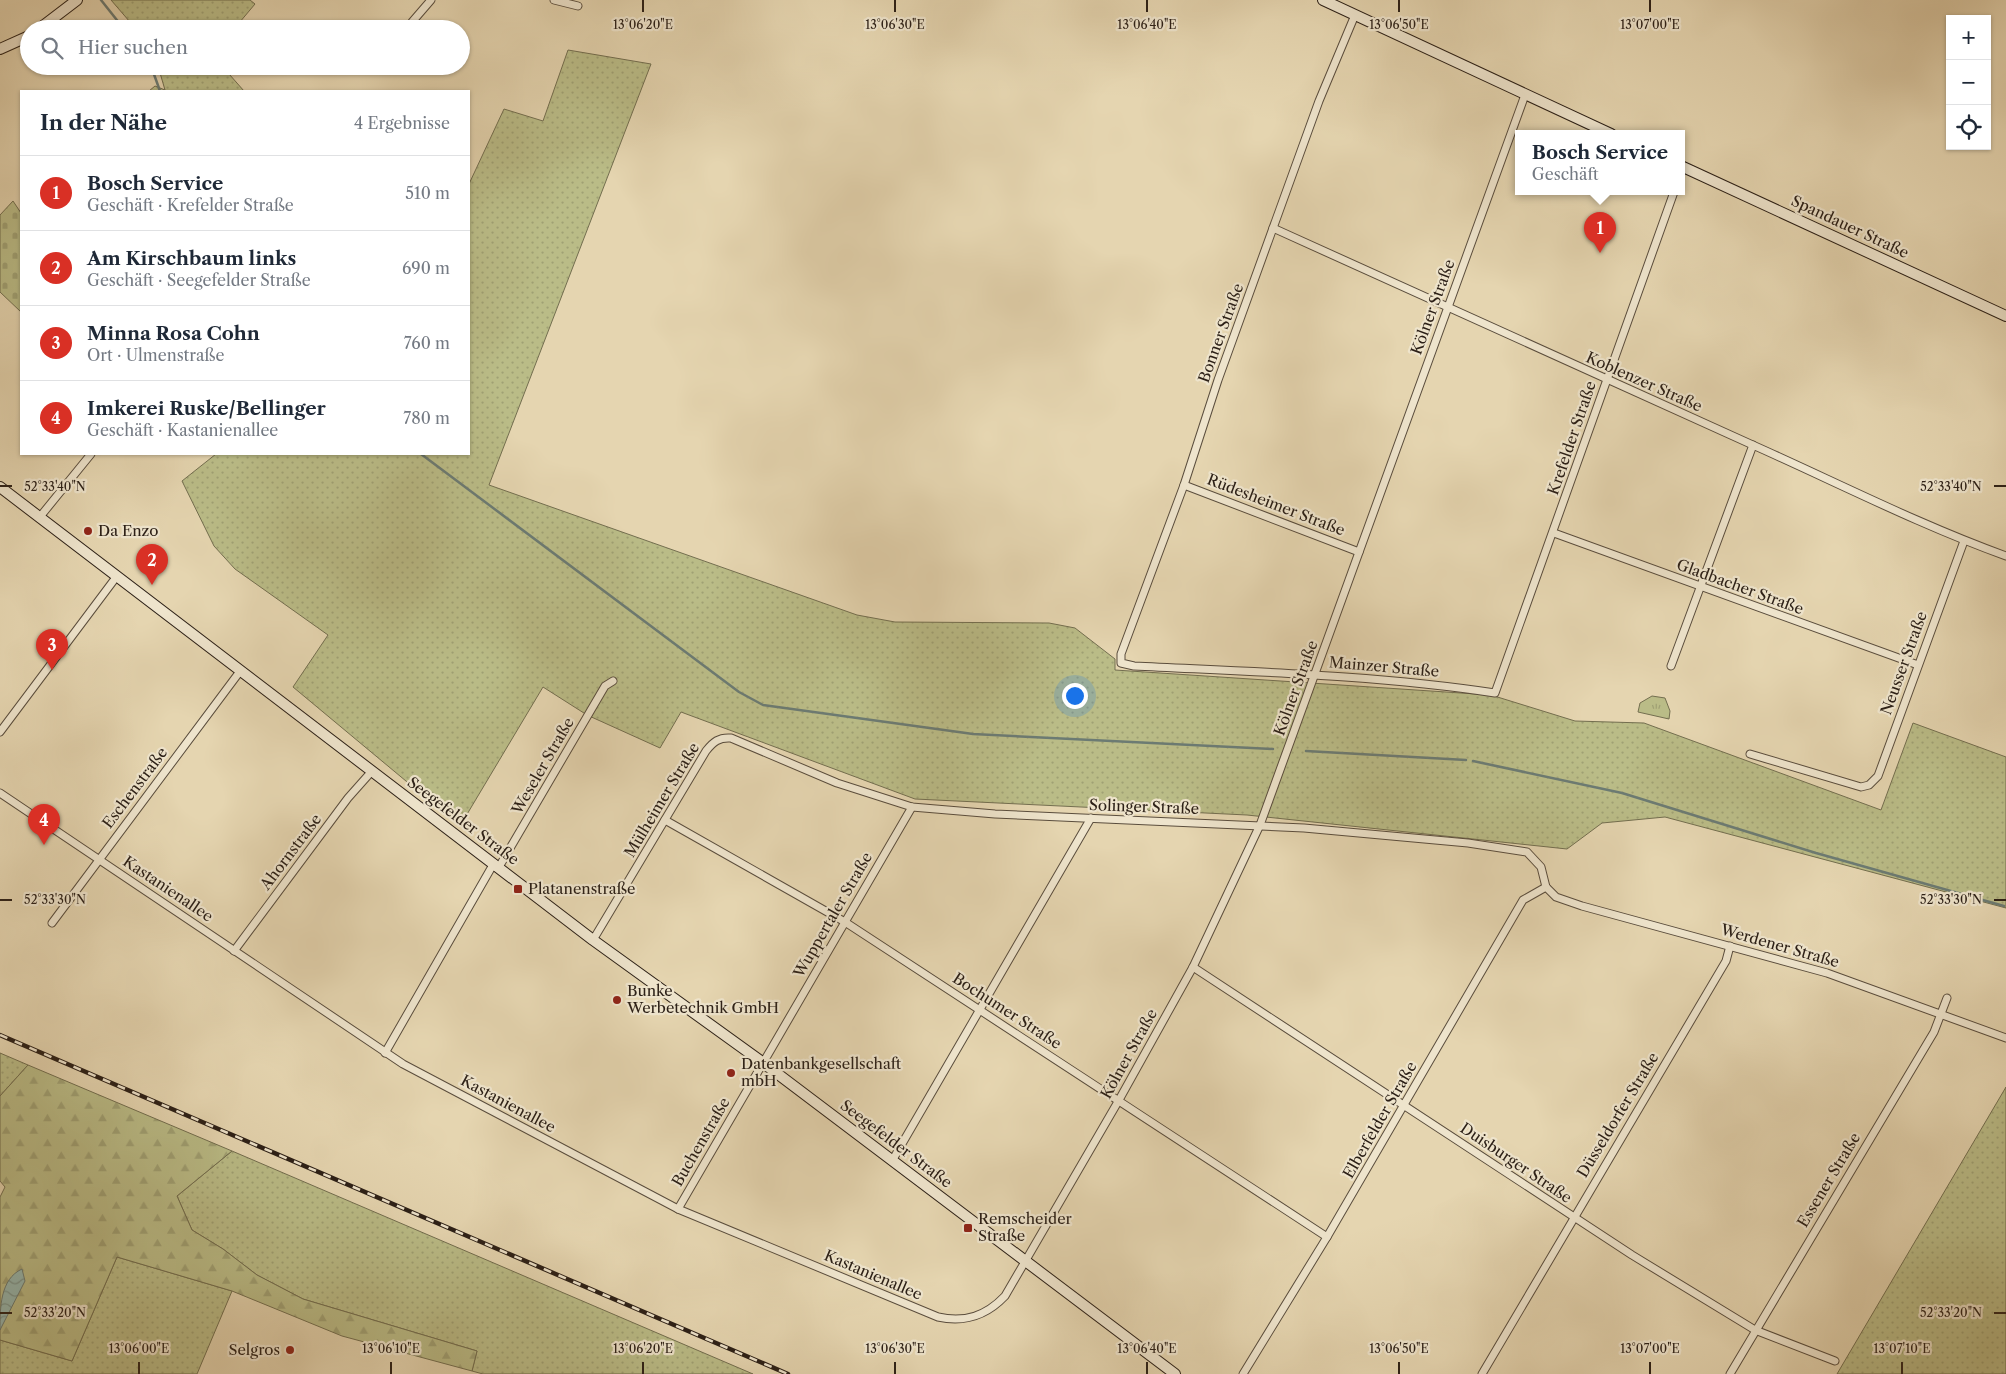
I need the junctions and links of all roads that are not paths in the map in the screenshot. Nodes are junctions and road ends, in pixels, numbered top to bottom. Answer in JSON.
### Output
{"nodes":[{"id":1,"x":77,"y":0,"type":"edge"},
{"id":2,"x":431,"y":0,"type":"edge"},
{"id":3,"x":554,"y":0,"type":"edge"},
{"id":4,"x":1323,"y":0,"type":"edge"},
{"id":5,"x":578,"y":6,"type":"dead end"},
{"id":6,"x":1355,"y":16,"type":"junction"},
{"id":7,"x":50,"y":20,"type":"edge"},
{"id":8,"x":414,"y":20,"type":"edge"},
{"id":9,"x":20,"y":40,"type":"edge"},
{"id":10,"x":0,"y":49,"type":"edge"},
{"id":11,"x":1525,"y":95,"type":"junction"},
{"id":12,"x":1602,"y":130,"type":"edge"},
{"id":13,"x":1685,"y":169,"type":"edge"},
{"id":14,"x":1673,"y":195,"type":"edge"},
{"id":15,"x":1273,"y":228,"type":"junction"},
{"id":16,"x":1447,"y":309,"type":"junction"},
{"id":17,"x":2006,"y":316,"type":"edge"},
{"id":18,"x":1607,"y":382,"type":"junction"},
{"id":19,"x":1753,"y":445,"type":"junction"},
{"id":20,"x":90,"y":455,"type":"edge"},
{"id":21,"x":1184,"y":485,"type":"junction"},
{"id":22,"x":0,"y":487,"type":"edge"},
{"id":23,"x":39,"y":518,"type":"junction"},
{"id":24,"x":1554,"y":533,"type":"junction"},
{"id":25,"x":1964,"y":541,"type":"junction"},
{"id":26,"x":1358,"y":552,"type":"junction"},
{"id":27,"x":2006,"y":556,"type":"edge"},
{"id":28,"x":117,"y":576,"type":"junction"},
{"id":29,"x":1700,"y":588,"type":"junction"},
{"id":30,"x":1121,"y":663,"type":"joint"},
{"id":31,"x":1918,"y":665,"type":"junction"},
{"id":32,"x":1671,"y":666,"type":"dead end"},
{"id":33,"x":241,"y":670,"type":"junction"},
{"id":34,"x":1317,"y":675,"type":"junction"},
{"id":35,"x":613,"y":681,"type":"dead end"},
{"id":36,"x":1495,"y":693,"type":"joint"},
{"id":37,"x":0,"y":732,"type":"edge"},
{"id":38,"x":731,"y":738,"type":"joint"},
{"id":39,"x":1750,"y":754,"type":"dead end"},
{"id":40,"x":372,"y":771,"type":"junction"},
{"id":41,"x":0,"y":793,"type":"edge"},
{"id":42,"x":912,"y":807,"type":"junction"},
{"id":43,"x":1091,"y":818,"type":"junction"},
{"id":44,"x":666,"y":820,"type":"junction"},
{"id":45,"x":1260,"y":825,"type":"junction"},
{"id":46,"x":99,"y":858,"type":"junction"},
{"id":47,"x":496,"y":865,"type":"junction"},
{"id":48,"x":1546,"y":887,"type":"junction"},
{"id":49,"x":845,"y":922,"type":"junction"},
{"id":50,"x":52,"y":923,"type":"dead end"},
{"id":51,"x":593,"y":940,"type":"junction"},
{"id":52,"x":1730,"y":946,"type":"junction"},
{"id":53,"x":234,"y":951,"type":"junction"},
{"id":54,"x":1193,"y":968,"type":"junction"},
{"id":55,"x":1947,"y":998,"type":"dead end"},
{"id":56,"x":980,"y":1009,"type":"junction"},
{"id":57,"x":1941,"y":1014,"type":"junction"},
{"id":58,"x":2006,"y":1038,"type":"edge"},
{"id":59,"x":385,"y":1053,"type":"junction"},
{"id":60,"x":762,"y":1062,"type":"junction"},
{"id":61,"x":1119,"y":1100,"type":"junction"},
{"id":62,"x":1405,"y":1105,"type":"junction"},
{"id":63,"x":892,"y":1161,"type":"junction"},
{"id":64,"x":678,"y":1209,"type":"junction"},
{"id":65,"x":1573,"y":1218,"type":"junction"},
{"id":66,"x":1327,"y":1237,"type":"junction"},
{"id":67,"x":1026,"y":1260,"type":"junction"},
{"id":68,"x":1755,"y":1330,"type":"junction"},
{"id":69,"x":1835,"y":1361,"type":"dead end"},
{"id":70,"x":1175,"y":1374,"type":"edge"},
{"id":71,"x":1243,"y":1374,"type":"edge"},
{"id":72,"x":1482,"y":1374,"type":"edge"},
{"id":73,"x":1730,"y":1374,"type":"edge"}],
"edges":[{"from":1,"to":7,"type":"street"},
{"from":2,"to":8,"type":"street"},
{"from":3,"to":5,"type":"street"},
{"from":4,"to":6,"type":"street"},
{"from":6,"to":11,"type":"street"},
{"from":6,"to":15,"type":"street","name":"Bonner Straße"},
{"from":9,"to":10,"type":"street"},
{"from":11,"to":12,"type":"street"},
{"from":11,"to":16,"type":"street","name":"Kölner Straße"},
{"from":13,"to":17,"type":"street","name":"Spandauer Straße"},
{"from":14,"to":18,"type":"street","name":"Krefelder Straße"},
{"from":15,"to":16,"type":"street","name":"Koblenzer Straße"},
{"from":15,"to":21,"type":"street","name":"Bonner Straße"},
{"from":16,"to":18,"type":"street","name":"Koblenzer Straße"},
{"from":16,"to":26,"type":"street","name":"Kölner Straße"},
{"from":18,"to":19,"type":"street","name":"Koblenzer Straße"},
{"from":18,"to":24,"type":"street","name":"Krefelder Straße"},
{"from":19,"to":25,"type":"street","name":"Koblenzer Straße"},
{"from":19,"to":29,"type":"street"},
{"from":20,"to":23,"type":"street"},
{"from":21,"to":26,"type":"street","name":"Rüdesheimer Straße"},
{"from":21,"to":30,"type":"street","name":"Bonner Straße"},
{"from":22,"to":23,"type":"street","name":"Seegefelder Straße"},
{"from":23,"to":28,"type":"street","name":"Seegefelder Straße"},
{"from":24,"to":29,"type":"street","name":"Gladbacher Straße"},
{"from":24,"to":36,"type":"street","name":"Krefelder Straße"},
{"from":25,"to":27,"type":"street","name":"Koblenzer Straße"},
{"from":25,"to":31,"type":"street","name":"Neusser Straße"},
{"from":26,"to":34,"type":"street","name":"Kölner Straße"},
{"from":28,"to":33,"type":"street","name":"Seegefelder Straße"},
{"from":28,"to":37,"type":"street"},
{"from":29,"to":31,"type":"street","name":"Gladbacher Straße"},
{"from":29,"to":32,"type":"street"},
{"from":30,"to":34,"type":"street","name":"Mainzer Straße"},
{"from":31,"to":39,"type":"street","name":"Neusser Straße"},
{"from":33,"to":40,"type":"street","name":"Seegefelder Straße"},
{"from":33,"to":46,"type":"street","name":"Eschenstraße"},
{"from":34,"to":36,"type":"street","name":"Mainzer Straße"},
{"from":34,"to":45,"type":"street","name":"Kölner Straße"},
{"from":35,"to":47,"type":"street","name":"Weseler Straße"},
{"from":38,"to":42,"type":"street","name":"Solinger Straße"},
{"from":38,"to":44,"type":"street","name":"Mülheimer Straße"},
{"from":40,"to":47,"type":"street","name":"Seegefelder Straße"},
{"from":40,"to":53,"type":"street","name":"Ahornstraße"},
{"from":41,"to":46,"type":"street","name":"Kastanienallee"},
{"from":42,"to":43,"type":"street","name":"Solinger Straße"},
{"from":42,"to":49,"type":"street","name":"Wuppertaler Straße"},
{"from":43,"to":45,"type":"street","name":"Solinger Straße"},
{"from":43,"to":56,"type":"street"},
{"from":44,"to":49,"type":"street","name":"Bochumer Straße"},
{"from":44,"to":51,"type":"street","name":"Mülheimer Straße"},
{"from":45,"to":48,"type":"street","name":"Solinger Straße"},
{"from":45,"to":54,"type":"street","name":"Kölner Straße"},
{"from":46,"to":50,"type":"street","name":"Eschenstraße"},
{"from":46,"to":53,"type":"street","name":"Kastanienallee"},
{"from":47,"to":51,"type":"street","name":"Seegefelder Straße"},
{"from":47,"to":59,"type":"street"},
{"from":48,"to":52,"type":"street","name":"Werdener Straße"},
{"from":48,"to":62,"type":"street","name":"Elberfelder Straße"},
{"from":49,"to":56,"type":"street","name":"Bochumer Straße"},
{"from":49,"to":60,"type":"street","name":"Wuppertaler Straße"},
{"from":51,"to":60,"type":"street","name":"Seegefelder Straße"},
{"from":52,"to":57,"type":"street","name":"Werdener Straße"},
{"from":52,"to":65,"type":"street","name":"Düsseldorfer Straße"},
{"from":53,"to":59,"type":"street","name":"Kastanienallee"},
{"from":54,"to":61,"type":"street","name":"Kölner Straße"},
{"from":54,"to":62,"type":"street","name":"Duisburger Straße"},
{"from":55,"to":57,"type":"street","name":"Essener Straße"},
{"from":56,"to":61,"type":"street","name":"Bochumer Straße"},
{"from":56,"to":63,"type":"street"},
{"from":57,"to":58,"type":"street","name":"Werdener Straße"},
{"from":57,"to":68,"type":"street","name":"Essener Straße"},
{"from":59,"to":64,"type":"street","name":"Kastanienallee"},
{"from":60,"to":63,"type":"street","name":"Seegefelder Straße"},
{"from":60,"to":64,"type":"street","name":"Buchenstraße"},
{"from":61,"to":66,"type":"street","name":"Bochumer Straße"},
{"from":61,"to":67,"type":"street","name":"Kölner Straße"},
{"from":62,"to":65,"type":"street","name":"Duisburger Straße"},
{"from":62,"to":66,"type":"street","name":"Elberfelder Straße"},
{"from":63,"to":67,"type":"street","name":"Seegefelder Straße"},
{"from":64,"to":67,"type":"street","name":"Kastanienallee"},
{"from":65,"to":68,"type":"street","name":"Duisburger Straße"},
{"from":65,"to":72,"type":"street","name":"Düsseldorfer Straße"},
{"from":66,"to":71,"type":"street","name":"Elberfelder Straße"},
{"from":67,"to":70,"type":"street","name":"Seegefelder Straße"},
{"from":68,"to":69,"type":"street","name":"Duisburger Straße"},
{"from":68,"to":73,"type":"street","name":"Essener Straße"}]}
